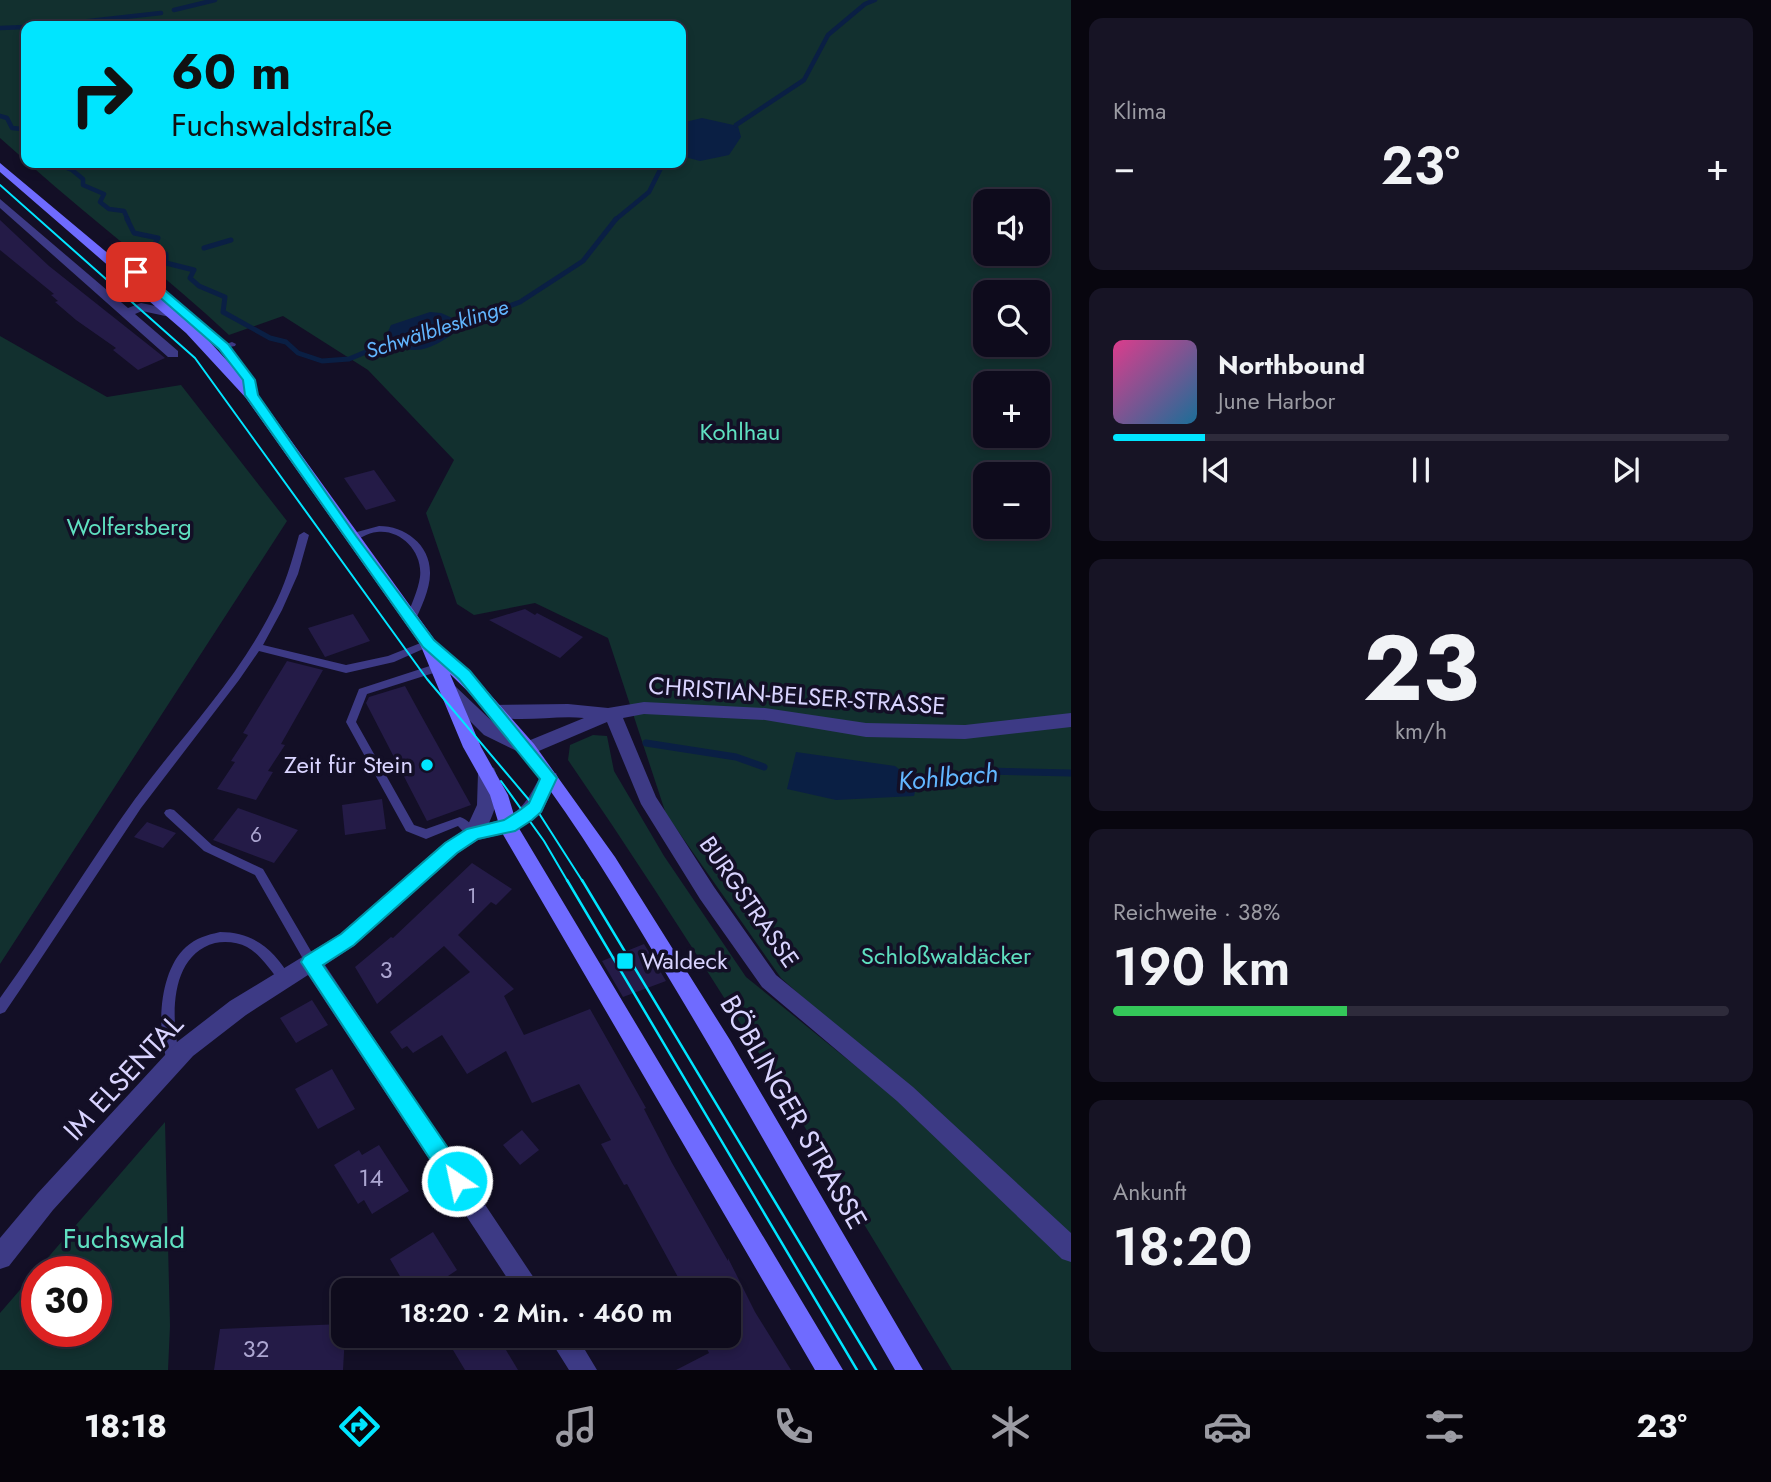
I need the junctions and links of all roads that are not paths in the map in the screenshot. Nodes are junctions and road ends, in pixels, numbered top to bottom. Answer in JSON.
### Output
{"nodes":[{"id":1,"x":0,"y":156,"type":"edge"},
{"id":2,"x":0,"y":166,"type":"edge"},
{"id":3,"x":0,"y":202,"type":"edge"},
{"id":4,"x":144,"y":291,"type":"junction"},
{"id":5,"x":141,"y":307,"type":"junction"},
{"id":6,"x":125,"y":313,"type":"junction"},
{"id":7,"x":170,"y":313,"type":"junction"},
{"id":8,"x":173,"y":354,"type":"dead end"},
{"id":9,"x":251,"y":395,"type":"junction"},
{"id":10,"x":304,"y":535,"type":"dead end"},
{"id":11,"x":351,"y":539,"type":"junction"},
{"id":12,"x":411,"y":619,"type":"junction"},
{"id":13,"x":428,"y":643,"type":"junction"},
{"id":14,"x":258,"y":647,"type":"junction"},
{"id":15,"x":439,"y":667,"type":"junction"},
{"id":16,"x":449,"y":690,"type":"junction"},
{"id":17,"x":494,"y":710,"type":"junction"},
{"id":18,"x":612,"y":713,"type":"junction"},
{"id":19,"x":1071,"y":720,"type":"edge"},
{"id":20,"x":527,"y":750,"type":"junction"},
{"id":21,"x":487,"y":773,"type":"junction"},
{"id":22,"x":549,"y":778,"type":"junction"},
{"id":23,"x":170,"y":813,"type":"dead end"},
{"id":24,"x":509,"y":826,"type":"junction"},
{"id":25,"x":473,"y":834,"type":"junction"},
{"id":26,"x":311,"y":962,"type":"junction"},
{"id":27,"x":285,"y":979,"type":"junction"},
{"id":28,"x":0,"y":1008,"type":"edge"},
{"id":29,"x":174,"y":1062,"type":"junction"},
{"id":30,"x":1071,"y":1250,"type":"edge"},
{"id":31,"x":0,"y":1257,"type":"edge"},
{"id":32,"x":522,"y":1278,"type":"edge"},
{"id":33,"x":570,"y":1348,"type":"edge"},
{"id":34,"x":584,"y":1370,"type":"edge"},
{"id":35,"x":830,"y":1370,"type":"edge"},
{"id":36,"x":909,"y":1370,"type":"edge"}],
"edges":[{"from":1,"to":9,"type":"main road","name":"BÖBLINGER STRASSE"},
{"from":2,"to":4,"type":"main road","name":"BÖBLINGER STRASSE"},
{"from":3,"to":6,"type":"street"},
{"from":4,"to":5,"type":"street"},
{"from":4,"to":7,"type":"main road","name":"BÖBLINGER STRASSE"},
{"from":5,"to":6,"type":"street"},
{"from":5,"to":7,"type":"street"},
{"from":6,"to":8,"type":"street"},
{"from":7,"to":9,"type":"main road","name":"BÖBLINGER STRASSE"},
{"from":9,"to":11,"type":"main road","name":"BÖBLINGER STRASSE"},
{"from":10,"to":14,"type":"lane"},
{"from":11,"to":12,"type":"main road","name":"BÖBLINGER STRASSE"},
{"from":11,"to":12,"type":"lane"},
{"from":12,"to":13,"type":"main road","name":"BÖBLINGER STRASSE"},
{"from":13,"to":14,"type":"lane"},
{"from":13,"to":15,"type":"main road","name":"BÖBLINGER STRASSE"},
{"from":13,"to":17,"type":"main road","name":"BÖBLINGER STRASSE"},
{"from":14,"to":28,"type":"lane"},
{"from":15,"to":16,"type":"main road","name":"BÖBLINGER STRASSE"},
{"from":15,"to":25,"type":"lane"},
{"from":16,"to":20,"type":"street","name":"BÖBLINGER STRASSE"},
{"from":16,"to":21,"type":"main road","name":"BÖBLINGER STRASSE"},
{"from":17,"to":18,"type":"street"},
{"from":17,"to":20,"type":"main road","name":"BÖBLINGER STRASSE"},
{"from":18,"to":19,"type":"street","name":"CHRISTIAN-BELSER-STRASSE"},
{"from":18,"to":20,"type":"street","name":"CHRISTIAN-BELSER-STRASSE"},
{"from":18,"to":30,"type":"street","name":"BURGSTRASSE"},
{"from":20,"to":22,"type":"main road","name":"BÖBLINGER STRASSE"},
{"from":21,"to":24,"type":"main road","name":"BÖBLINGER STRASSE"},
{"from":21,"to":25,"type":"street","name":"BÖBLINGER STRASSE"},
{"from":22,"to":24,"type":"street"},
{"from":22,"to":36,"type":"main road","name":"BÖBLINGER STRASSE"},
{"from":23,"to":26,"type":"lane"},
{"from":24,"to":25,"type":"street"},
{"from":24,"to":35,"type":"main road","name":"BÖBLINGER STRASSE"},
{"from":25,"to":26,"type":"street","name":"IM ELSENTAL"},
{"from":26,"to":27,"type":"street","name":"IM ELSENTAL"},
{"from":26,"to":32,"type":"street"},
{"from":27,"to":29,"type":"street","name":"IM ELSENTAL"},
{"from":27,"to":29,"type":"lane"},
{"from":29,"to":31,"type":"street","name":"IM ELSENTAL"},
{"from":33,"to":34,"type":"street"}]}
